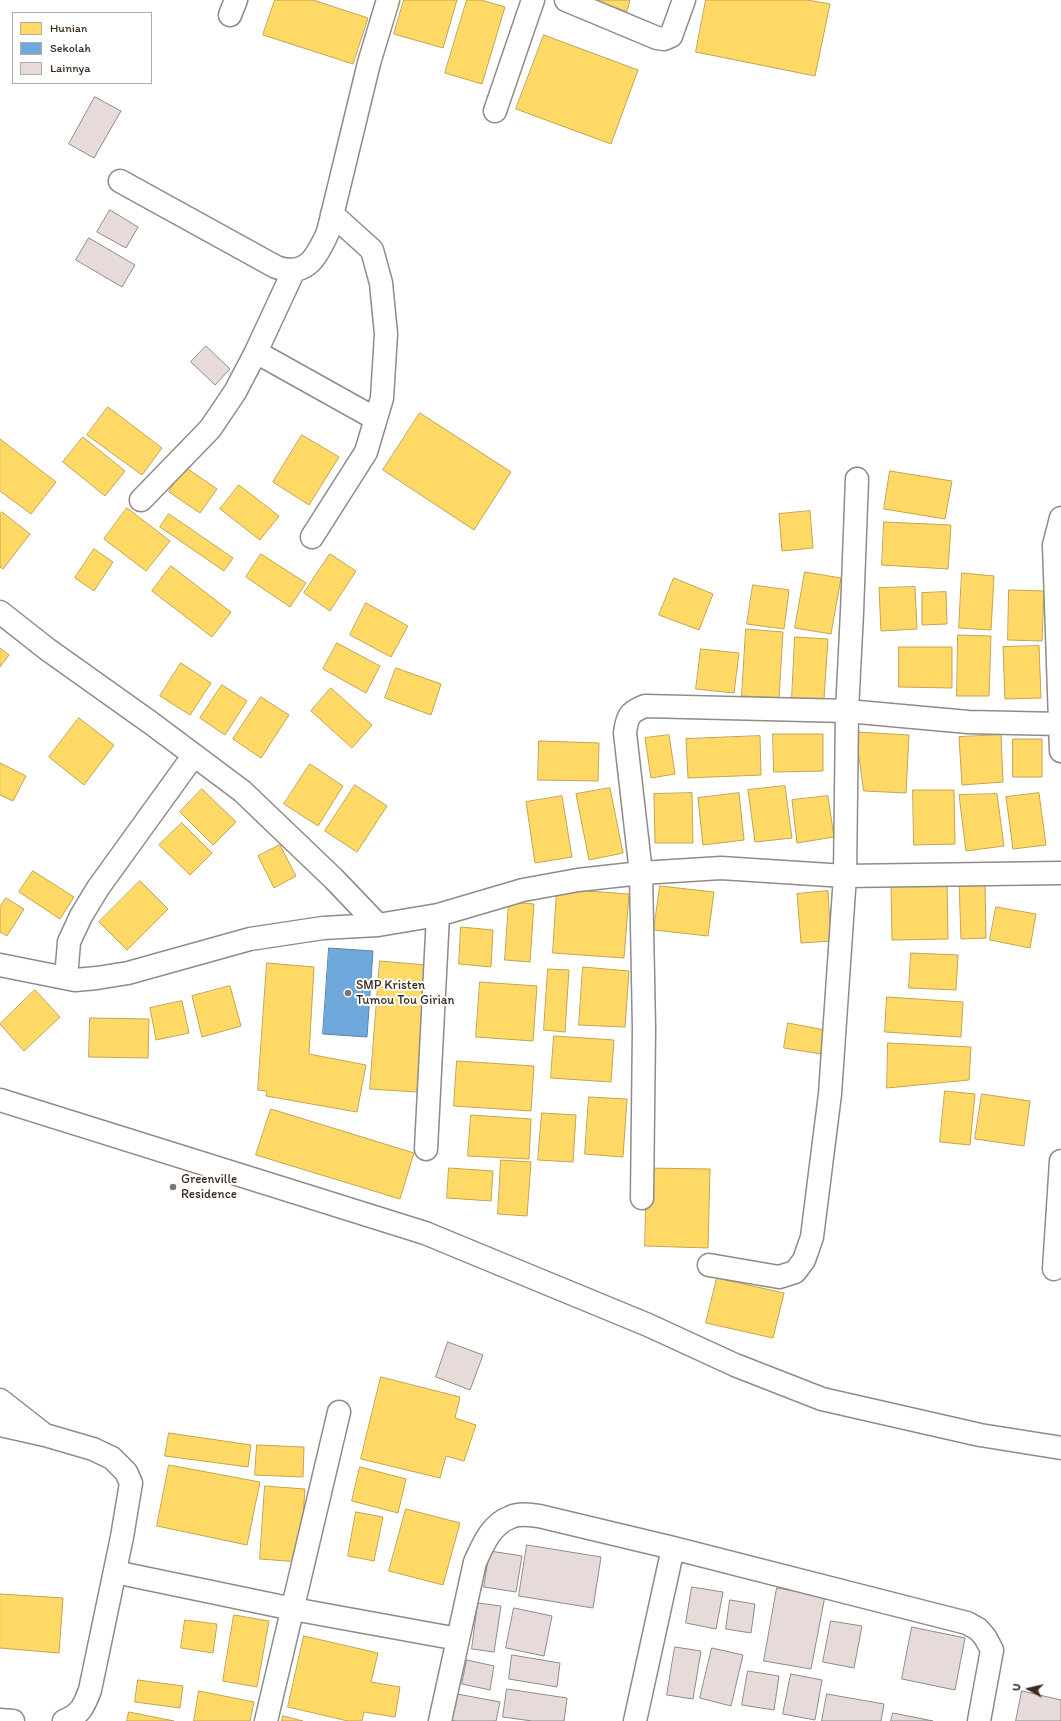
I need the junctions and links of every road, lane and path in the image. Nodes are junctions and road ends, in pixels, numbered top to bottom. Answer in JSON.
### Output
{"nodes":[{"id":1,"x":388,"y":0,"type":"edge"},
{"id":2,"x":533,"y":0,"type":"edge"},
{"id":3,"x":566,"y":0,"type":"edge"},
{"id":4,"x":684,"y":0,"type":"edge"},
{"id":5,"x":494,"y":111,"type":"dead end"},
{"id":6,"x":120,"y":181,"type":"dead end"},
{"id":7,"x":332,"y":214,"type":"junction"},
{"id":8,"x":294,"y":270,"type":"junction"},
{"id":9,"x":256,"y":352,"type":"junction"},
{"id":10,"x":376,"y":419,"type":"junction"},
{"id":11,"x":857,"y":479,"type":"dead end"},
{"id":12,"x":141,"y":500,"type":"dead end"},
{"id":13,"x":1061,"y":518,"type":"edge"},
{"id":14,"x":312,"y":537,"type":"dead end"},
{"id":15,"x":0,"y":612,"type":"edge"},
{"id":16,"x":847,"y":711,"type":"junction"},
{"id":17,"x":1060,"y":724,"type":"edge"},
{"id":18,"x":1061,"y":751,"type":"edge"},
{"id":19,"x":194,"y":755,"type":"junction"},
{"id":20,"x":641,"y":873,"type":"junction"},
{"id":21,"x":1061,"y":873,"type":"edge"},
{"id":22,"x":845,"y":876,"type":"junction"},
{"id":23,"x":438,"y":915,"type":"junction"},
{"id":24,"x":378,"y":925,"type":"junction"},
{"id":25,"x":0,"y":965,"type":"edge"},
{"id":26,"x":66,"y":978,"type":"junction"},
{"id":27,"x":0,"y":1100,"type":"edge"},
{"id":28,"x":426,"y":1149,"type":"dead end"},
{"id":29,"x":1061,"y":1161,"type":"edge"},
{"id":30,"x":642,"y":1198,"type":"dead end"},
{"id":31,"x":709,"y":1265,"type":"dead end"},
{"id":32,"x":1054,"y":1269,"type":"dead end"},
{"id":33,"x":0,"y":1400,"type":"edge"},
{"id":34,"x":339,"y":1412,"type":"dead end"},
{"id":35,"x":0,"y":1425,"type":"edge"},
{"id":36,"x":45,"y":1435,"type":"junction"},
{"id":37,"x":1061,"y":1448,"type":"edge"},
{"id":38,"x":673,"y":1548,"type":"junction"},
{"id":39,"x":115,"y":1572,"type":"junction"},
{"id":40,"x":293,"y":1608,"type":"junction"},
{"id":41,"x":458,"y":1639,"type":"junction"},
{"id":42,"x":0,"y":1720,"type":"edge"},
{"id":43,"x":13,"y":1721,"type":"edge"},
{"id":44,"x":64,"y":1721,"type":"edge"},
{"id":45,"x":266,"y":1721,"type":"edge"},
{"id":46,"x":440,"y":1721,"type":"edge"},
{"id":47,"x":638,"y":1721,"type":"edge"},
{"id":48,"x":979,"y":1721,"type":"edge"}],
"edges":[{"from":1,"to":7,"type":"street"},
{"from":2,"to":5,"type":"street"},
{"from":3,"to":4,"type":"street"},
{"from":6,"to":8,"type":"street"},
{"from":7,"to":8,"type":"street"},
{"from":7,"to":10,"type":"street"},
{"from":8,"to":9,"type":"street"},
{"from":9,"to":10,"type":"street"},
{"from":9,"to":12,"type":"street"},
{"from":10,"to":14,"type":"street"},
{"from":11,"to":16,"type":"street"},
{"from":13,"to":17,"type":"street"},
{"from":15,"to":19,"type":"street"},
{"from":16,"to":17,"type":"street"},
{"from":16,"to":20,"type":"street"},
{"from":16,"to":22,"type":"street"},
{"from":17,"to":18,"type":"street"},
{"from":19,"to":24,"type":"street"},
{"from":19,"to":26,"type":"street"},
{"from":20,"to":22,"type":"street"},
{"from":20,"to":23,"type":"street"},
{"from":20,"to":30,"type":"street"},
{"from":21,"to":22,"type":"street"},
{"from":22,"to":31,"type":"street"},
{"from":23,"to":24,"type":"street"},
{"from":23,"to":28,"type":"street"},
{"from":24,"to":26,"type":"street"},
{"from":25,"to":26,"type":"street"},
{"from":27,"to":37,"type":"street"},
{"from":29,"to":32,"type":"street"},
{"from":33,"to":36,"type":"street"},
{"from":34,"to":40,"type":"street"},
{"from":35,"to":36,"type":"street"},
{"from":36,"to":39,"type":"street"},
{"from":38,"to":41,"type":"street"},
{"from":38,"to":47,"type":"street"},
{"from":38,"to":48,"type":"street"},
{"from":39,"to":40,"type":"street"},
{"from":39,"to":44,"type":"street"},
{"from":40,"to":41,"type":"street"},
{"from":40,"to":45,"type":"street"},
{"from":41,"to":46,"type":"street"},
{"from":42,"to":43,"type":"street"}]}
